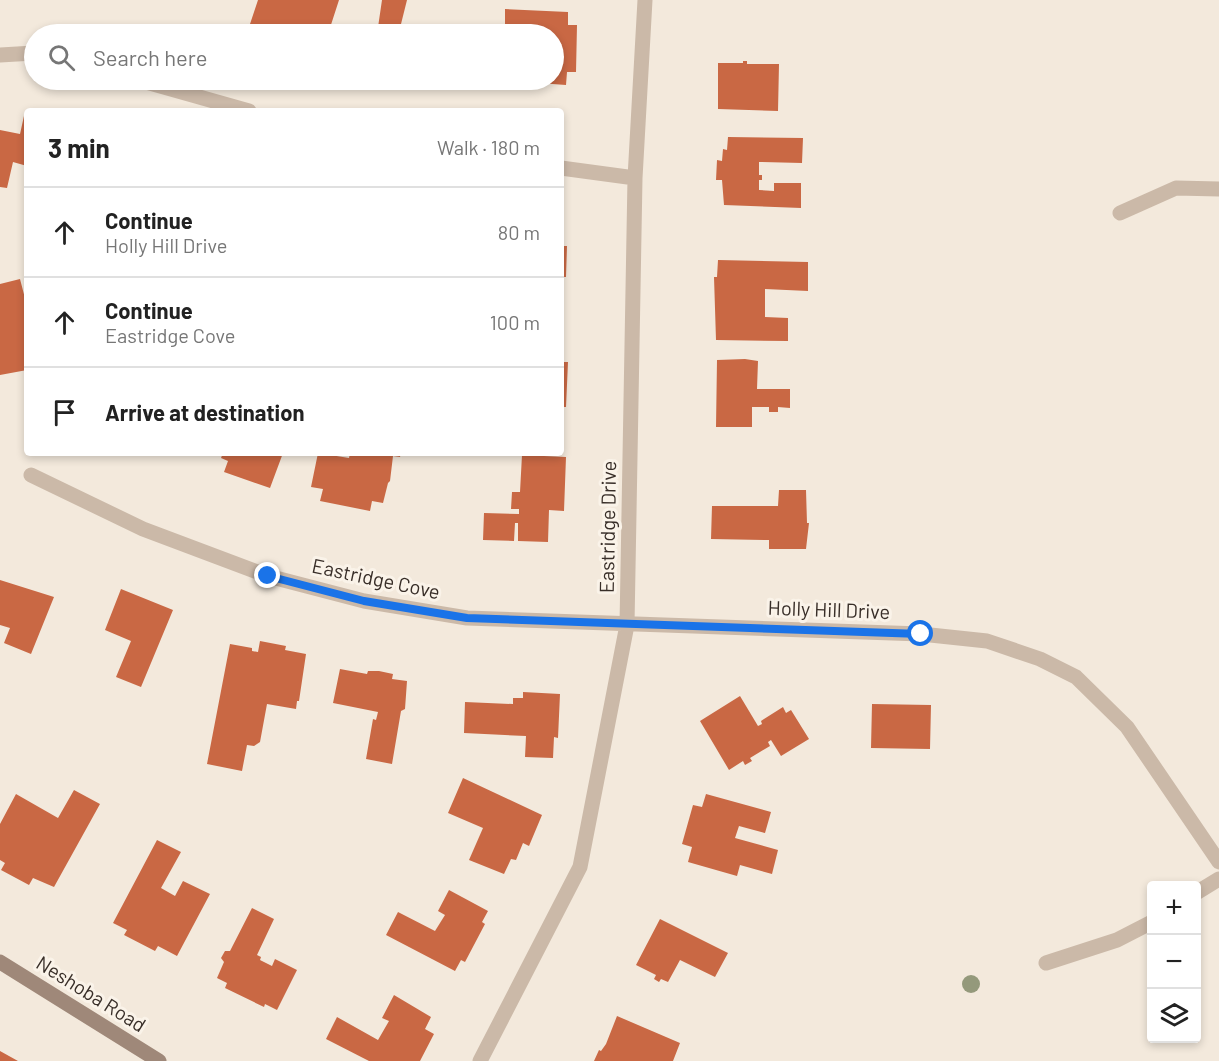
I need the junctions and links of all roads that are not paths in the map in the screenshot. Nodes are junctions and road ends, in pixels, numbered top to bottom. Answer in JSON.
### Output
{"nodes":[{"id":1,"x":645,"y":0,"type":"edge"},
{"id":2,"x":24,"y":54,"type":"edge"},
{"id":3,"x":0,"y":56,"type":"edge"},
{"id":4,"x":174,"y":90,"type":"edge"},
{"id":5,"x":238,"y":108,"type":"edge"},
{"id":6,"x":564,"y":168,"type":"edge"},
{"id":7,"x":635,"y":178,"type":"junction"},
{"id":8,"x":1219,"y":189,"type":"edge"},
{"id":9,"x":1120,"y":213,"type":"dead end"},
{"id":10,"x":31,"y":475,"type":"dead end"},
{"id":11,"x":627,"y":625,"type":"junction"},
{"id":12,"x":1219,"y":862,"type":"edge"},
{"id":13,"x":1219,"y":879,"type":"edge"},
{"id":14,"x":1201,"y":890,"type":"edge"},
{"id":15,"x":1147,"y":925,"type":"edge"},
{"id":16,"x":0,"y":962,"type":"edge"},
{"id":17,"x":1046,"y":963,"type":"dead end"},
{"id":18,"x":150,"y":1059,"type":"edge"},
{"id":19,"x":480,"y":1061,"type":"edge"}],
"edges":[{"from":1,"to":7,"type":"street","name":"Eastridge Drive"},
{"from":2,"to":3,"type":"street"},
{"from":4,"to":5,"type":"street"},
{"from":6,"to":7,"type":"street"},
{"from":7,"to":11,"type":"street","name":"Eastridge Drive"},
{"from":8,"to":9,"type":"street"},
{"from":10,"to":11,"type":"street","name":"Eastridge Cove"},
{"from":11,"to":12,"type":"street","name":"Holly Hill Drive"},
{"from":11,"to":19,"type":"street","name":"Eastridge Drive"},
{"from":13,"to":14,"type":"street"},
{"from":15,"to":17,"type":"street"},
{"from":16,"to":18,"type":"street","name":"Neshoba Road"}]}
